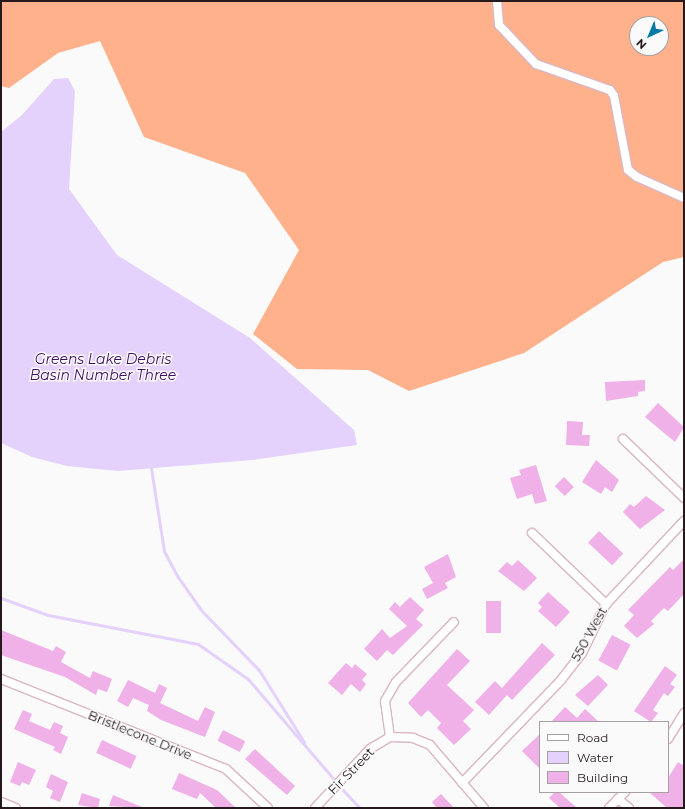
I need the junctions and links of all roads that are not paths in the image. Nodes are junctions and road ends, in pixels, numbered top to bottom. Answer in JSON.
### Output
{"nodes":[{"id":1,"x":497,"y":1,"type":"edge"},
{"id":2,"x":684,"y":198,"type":"edge"},
{"id":3,"x":622,"y":439,"type":"dead end"},
{"id":4,"x":684,"y":498,"type":"edge"},
{"id":5,"x":684,"y":521,"type":"edge"},
{"id":6,"x":532,"y":533,"type":"dead end"},
{"id":7,"x":606,"y":604,"type":"junction"},
{"id":8,"x":454,"y":622,"type":"dead end"},
{"id":9,"x":1,"y":679,"type":"edge"},
{"id":10,"x":684,"y":713,"type":"edge"},
{"id":11,"x":390,"y":737,"type":"junction"},
{"id":12,"x":669,"y":737,"type":"edge"},
{"id":13,"x":462,"y":783,"type":"junction"},
{"id":14,"x":623,"y":793,"type":"edge"},
{"id":15,"x":618,"y":799,"type":"junction"},
{"id":16,"x":1,"y":802,"type":"edge"},
{"id":17,"x":16,"y":808,"type":"edge"},
{"id":18,"x":268,"y":808,"type":"edge"},
{"id":19,"x":315,"y":808,"type":"edge"},
{"id":20,"x":484,"y":808,"type":"edge"},
{"id":21,"x":609,"y":808,"type":"edge"},
{"id":22,"x":629,"y":808,"type":"edge"}],
"edges":[{"from":1,"to":2,"type":"street"},
{"from":3,"to":4,"type":"street"},
{"from":5,"to":7,"type":"street","name":"550 West"},
{"from":6,"to":7,"type":"street"},
{"from":7,"to":13,"type":"street","name":"550 West"},
{"from":8,"to":11,"type":"street"},
{"from":9,"to":18,"type":"street","name":"Bristlecone Drive"},
{"from":10,"to":12,"type":"street"},
{"from":11,"to":13,"type":"street"},
{"from":11,"to":19,"type":"street","name":"Fir Street"},
{"from":13,"to":20,"type":"street"},
{"from":14,"to":15,"type":"street"},
{"from":15,"to":21,"type":"street"},
{"from":15,"to":22,"type":"street"},
{"from":16,"to":17,"type":"street"}]}
